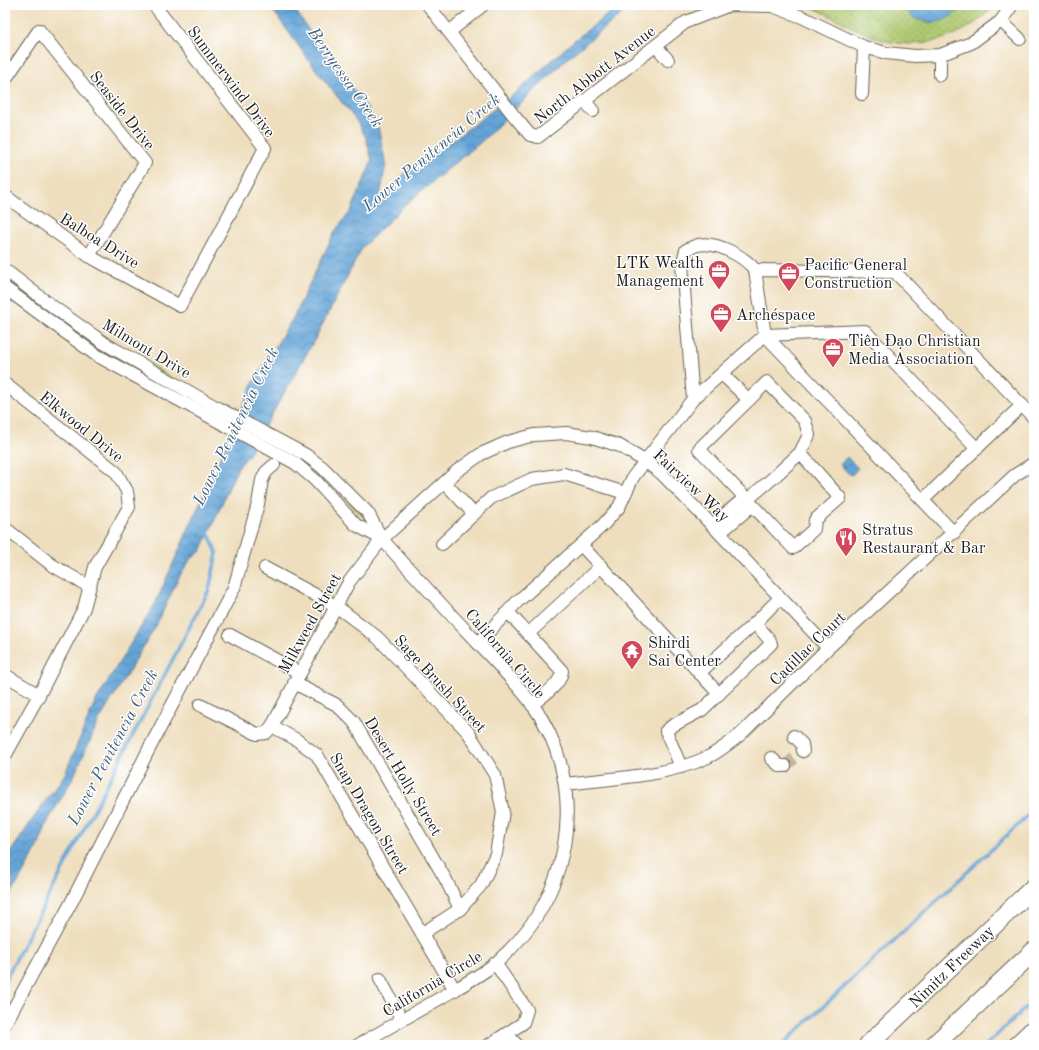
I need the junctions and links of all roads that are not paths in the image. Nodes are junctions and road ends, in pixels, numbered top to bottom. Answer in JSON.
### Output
{"nodes":[{"id":1,"x":154,"y":5,"type":"edge"},
{"id":2,"x":428,"y":5,"type":"edge"},
{"id":3,"x":483,"y":5,"type":"edge"},
{"id":4,"x":1012,"y":5,"type":"edge"},
{"id":5,"x":1001,"y":21,"type":"junction"},
{"id":6,"x":449,"y":32,"type":"junction"},
{"id":7,"x":1020,"y":39,"type":"dead end"},
{"id":8,"x":656,"y":46,"type":"junction"},
{"id":9,"x":864,"y":47,"type":"junction"},
{"id":10,"x":940,"y":56,"type":"junction"},
{"id":11,"x":668,"y":60,"type":"dead end"},
{"id":12,"x":940,"y":75,"type":"dead end"},
{"id":13,"x":5,"y":80,"type":"edge"},
{"id":14,"x":862,"y":94,"type":"dead end"},
{"id":15,"x":585,"y":101,"type":"junction"},
{"id":16,"x":593,"y":111,"type":"dead end"},
{"id":17,"x":5,"y":196,"type":"edge"},
{"id":18,"x":90,"y":256,"type":"junction"},
{"id":19,"x":5,"y":270,"type":"edge"},
{"id":20,"x":755,"y":270,"type":"junction"},
{"id":21,"x":5,"y":288,"type":"edge"},
{"id":22,"x":180,"y":306,"type":"joint"},
{"id":23,"x":765,"y":335,"type":"junction"},
{"id":24,"x":722,"y":374,"type":"junction"},
{"id":25,"x":5,"y":384,"type":"edge"},
{"id":26,"x":694,"y":399,"type":"junction"},
{"id":27,"x":749,"y":400,"type":"junction"},
{"id":28,"x":1022,"y":405,"type":"junction"},
{"id":29,"x":214,"y":413,"type":"junction"},
{"id":30,"x":1034,"y":418,"type":"edge"},
{"id":31,"x":281,"y":440,"type":"joint"},
{"id":32,"x":977,"y":448,"type":"junction"},
{"id":33,"x":275,"y":452,"type":"joint"},
{"id":34,"x":800,"y":453,"type":"junction"},
{"id":35,"x":646,"y":462,"type":"junction"},
{"id":36,"x":1034,"y":463,"type":"edge"},
{"id":37,"x":274,"y":465,"type":"dead end"},
{"id":38,"x":445,"y":483,"type":"junction"},
{"id":39,"x":625,"y":493,"type":"junction"},
{"id":40,"x":747,"y":500,"type":"junction"},
{"id":41,"x":923,"y":500,"type":"junction"},
{"id":42,"x":474,"y":514,"type":"junction"},
{"id":43,"x":5,"y":528,"type":"edge"},
{"id":44,"x":716,"y":529,"type":"junction"},
{"id":45,"x":954,"y":532,"type":"junction"},
{"id":46,"x":382,"y":539,"type":"junction"},
{"id":47,"x":442,"y":544,"type":"dead end"},
{"id":48,"x":581,"y":545,"type":"junction"},
{"id":49,"x":601,"y":566,"type":"junction"},
{"id":50,"x":264,"y":568,"type":"dead end"},
{"id":51,"x":88,"y":586,"type":"junction"},
{"id":52,"x":780,"y":598,"type":"junction"},
{"id":53,"x":336,"y":606,"type":"junction"},
{"id":54,"x":508,"y":612,"type":"junction"},
{"id":55,"x":755,"y":623,"type":"junction"},
{"id":56,"x":528,"y":634,"type":"junction"},
{"id":57,"x":230,"y":635,"type":"dead end"},
{"id":58,"x":478,"y":643,"type":"junction"},
{"id":59,"x":828,"y":648,"type":"junction"},
{"id":60,"x":300,"y":673,"type":"junction"},
{"id":61,"x":700,"y":673,"type":"junction"},
{"id":62,"x":5,"y":675,"type":"edge"},
{"id":63,"x":294,"y":684,"type":"junction"},
{"id":64,"x":719,"y":694,"type":"junction"},
{"id":65,"x":39,"y":695,"type":"junction"},
{"id":66,"x":200,"y":705,"type":"dead end"},
{"id":67,"x":532,"y":705,"type":"junction"},
{"id":68,"x":272,"y":726,"type":"junction"},
{"id":69,"x":794,"y":736,"type":"dead end"},
{"id":70,"x":803,"y":751,"type":"dead end"},
{"id":71,"x":5,"y":756,"type":"edge"},
{"id":72,"x":771,"y":758,"type":"dead end"},
{"id":73,"x":786,"y":766,"type":"dead end"},
{"id":74,"x":681,"y":767,"type":"junction"},
{"id":75,"x":566,"y":784,"type":"junction"},
{"id":76,"x":1034,"y":887,"type":"edge"},
{"id":77,"x":460,"y":909,"type":"junction"},
{"id":78,"x":423,"y":933,"type":"junction"},
{"id":79,"x":1034,"y":952,"type":"edge"},
{"id":80,"x":495,"y":963,"type":"junction"},
{"id":81,"x":380,"y":979,"type":"dead end"},
{"id":82,"x":455,"y":990,"type":"junction"},
{"id":83,"x":402,"y":1020,"type":"junction"},
{"id":84,"x":5,"y":1024,"type":"edge"},
{"id":85,"x":1034,"y":1027,"type":"edge"},
{"id":86,"x":507,"y":1034,"type":"junction"},
{"id":87,"x":358,"y":1045,"type":"edge"},
{"id":88,"x":489,"y":1045,"type":"edge"},
{"id":89,"x":517,"y":1045,"type":"edge"},
{"id":90,"x":868,"y":1045,"type":"edge"},
{"id":91,"x":934,"y":1045,"type":"edge"},
{"id":92,"x":1015,"y":1045,"type":"edge"}],
"edges":[{"from":1,"to":22,"type":"street","name":"Summerwind Drive"},
{"from":2,"to":6,"type":"street","name":"North Abbott Avenue"},
{"from":3,"to":6,"type":"street"},
{"from":4,"to":5,"type":"street","name":"North Abbott Avenue"},
{"from":5,"to":7,"type":"street"},
{"from":5,"to":10,"type":"street","name":"North Abbott Avenue"},
{"from":6,"to":15,"type":"street","name":"North Abbott Avenue"},
{"from":8,"to":9,"type":"street","name":"North Abbott Avenue"},
{"from":8,"to":11,"type":"street"},
{"from":8,"to":15,"type":"street","name":"North Abbott Avenue"},
{"from":9,"to":10,"type":"street","name":"North Abbott Avenue"},
{"from":9,"to":14,"type":"street"},
{"from":10,"to":12,"type":"street"},
{"from":13,"to":18,"type":"street","name":"Seaside Drive"},
{"from":15,"to":16,"type":"street"},
{"from":17,"to":18,"type":"street","name":"Balboa Drive"},
{"from":18,"to":22,"type":"street","name":"Balboa Drive"},
{"from":19,"to":29,"type":"street","name":"Milmont Drive"},
{"from":20,"to":23,"type":"street"},
{"from":20,"to":26,"type":"street"},
{"from":20,"to":28,"type":"street"},
{"from":21,"to":29,"type":"street","name":"Milmont Drive"},
{"from":23,"to":24,"type":"street"},
{"from":23,"to":32,"type":"street"},
{"from":23,"to":41,"type":"street"},
{"from":24,"to":26,"type":"street"},
{"from":24,"to":27,"type":"street"},
{"from":25,"to":51,"type":"street","name":"Elkwood Drive"},
{"from":26,"to":35,"type":"street"},
{"from":27,"to":34,"type":"street"},
{"from":27,"to":40,"type":"street"},
{"from":28,"to":30,"type":"street"},
{"from":28,"to":32,"type":"street"},
{"from":29,"to":31,"type":"street","name":"Milmont Drive"},
{"from":29,"to":33,"type":"street","name":"Milmont Drive"},
{"from":31,"to":46,"type":"street","name":"California Circle"},
{"from":32,"to":41,"type":"street"},
{"from":33,"to":46,"type":"street","name":"California Circle"},
{"from":34,"to":40,"type":"street"},
{"from":34,"to":40,"type":"street"},
{"from":35,"to":38,"type":"street","name":"Fairview Way"},
{"from":35,"to":39,"type":"street"},
{"from":35,"to":44,"type":"street","name":"Fairview Way"},
{"from":36,"to":45,"type":"street","name":"Cadillac Court"},
{"from":37,"to":84,"type":"street"},
{"from":38,"to":42,"type":"street"},
{"from":38,"to":46,"type":"street","name":"Fairview Way"},
{"from":39,"to":42,"type":"street"},
{"from":39,"to":48,"type":"street"},
{"from":40,"to":44,"type":"street"},
{"from":41,"to":45,"type":"street"},
{"from":42,"to":47,"type":"street"},
{"from":43,"to":51,"type":"street"},
{"from":44,"to":52,"type":"street","name":"Fairview Way"},
{"from":45,"to":59,"type":"street","name":"Cadillac Court"},
{"from":46,"to":53,"type":"street","name":"Milkweed Street"},
{"from":46,"to":58,"type":"street","name":"California Circle"},
{"from":48,"to":49,"type":"street"},
{"from":48,"to":54,"type":"street"},
{"from":49,"to":56,"type":"street"},
{"from":49,"to":61,"type":"street"},
{"from":50,"to":53,"type":"street","name":"Sage Brush Street"},
{"from":51,"to":65,"type":"street","name":"Elkwood Drive"},
{"from":52,"to":55,"type":"street"},
{"from":52,"to":59,"type":"street","name":"Fairview Way"},
{"from":53,"to":60,"type":"street","name":"Milkweed Street"},
{"from":53,"to":77,"type":"street","name":"Sage Brush Street"},
{"from":54,"to":56,"type":"street"},
{"from":54,"to":58,"type":"street"},
{"from":55,"to":61,"type":"street"},
{"from":55,"to":64,"type":"street"},
{"from":56,"to":67,"type":"street"},
{"from":57,"to":60,"type":"street"},
{"from":58,"to":67,"type":"street","name":"California Circle"},
{"from":59,"to":74,"type":"street","name":"Cadillac Court"},
{"from":60,"to":63,"type":"street","name":"Milkweed Street"},
{"from":61,"to":64,"type":"street"},
{"from":62,"to":65,"type":"street"},
{"from":63,"to":68,"type":"street","name":"Milkweed Street"},
{"from":63,"to":77,"type":"street","name":"Desert Holly Street"},
{"from":64,"to":74,"type":"street"},
{"from":65,"to":71,"type":"street","name":"Elkwood Drive"},
{"from":66,"to":68,"type":"street"},
{"from":67,"to":75,"type":"street","name":"California Circle"},
{"from":68,"to":78,"type":"street","name":"Snap Dragon Street"},
{"from":69,"to":70,"type":"street"},
{"from":72,"to":73,"type":"street"},
{"from":74,"to":75,"type":"street","name":"Cadillac Court"},
{"from":75,"to":80,"type":"street","name":"California Circle"},
{"from":76,"to":90,"type":"highway","name":"Nimitz Freeway"},
{"from":77,"to":78,"type":"street","name":"Sage Brush Street"},
{"from":78,"to":82,"type":"street","name":"Snap Dragon Street"},
{"from":79,"to":91,"type":"highway"},
{"from":80,"to":82,"type":"street","name":"California Circle"},
{"from":80,"to":86,"type":"street"},
{"from":81,"to":83,"type":"street"},
{"from":82,"to":83,"type":"street","name":"California Circle"},
{"from":83,"to":87,"type":"street","name":"California Circle"},
{"from":85,"to":92,"type":"main road"},
{"from":86,"to":88,"type":"street"},
{"from":86,"to":89,"type":"street"}]}
